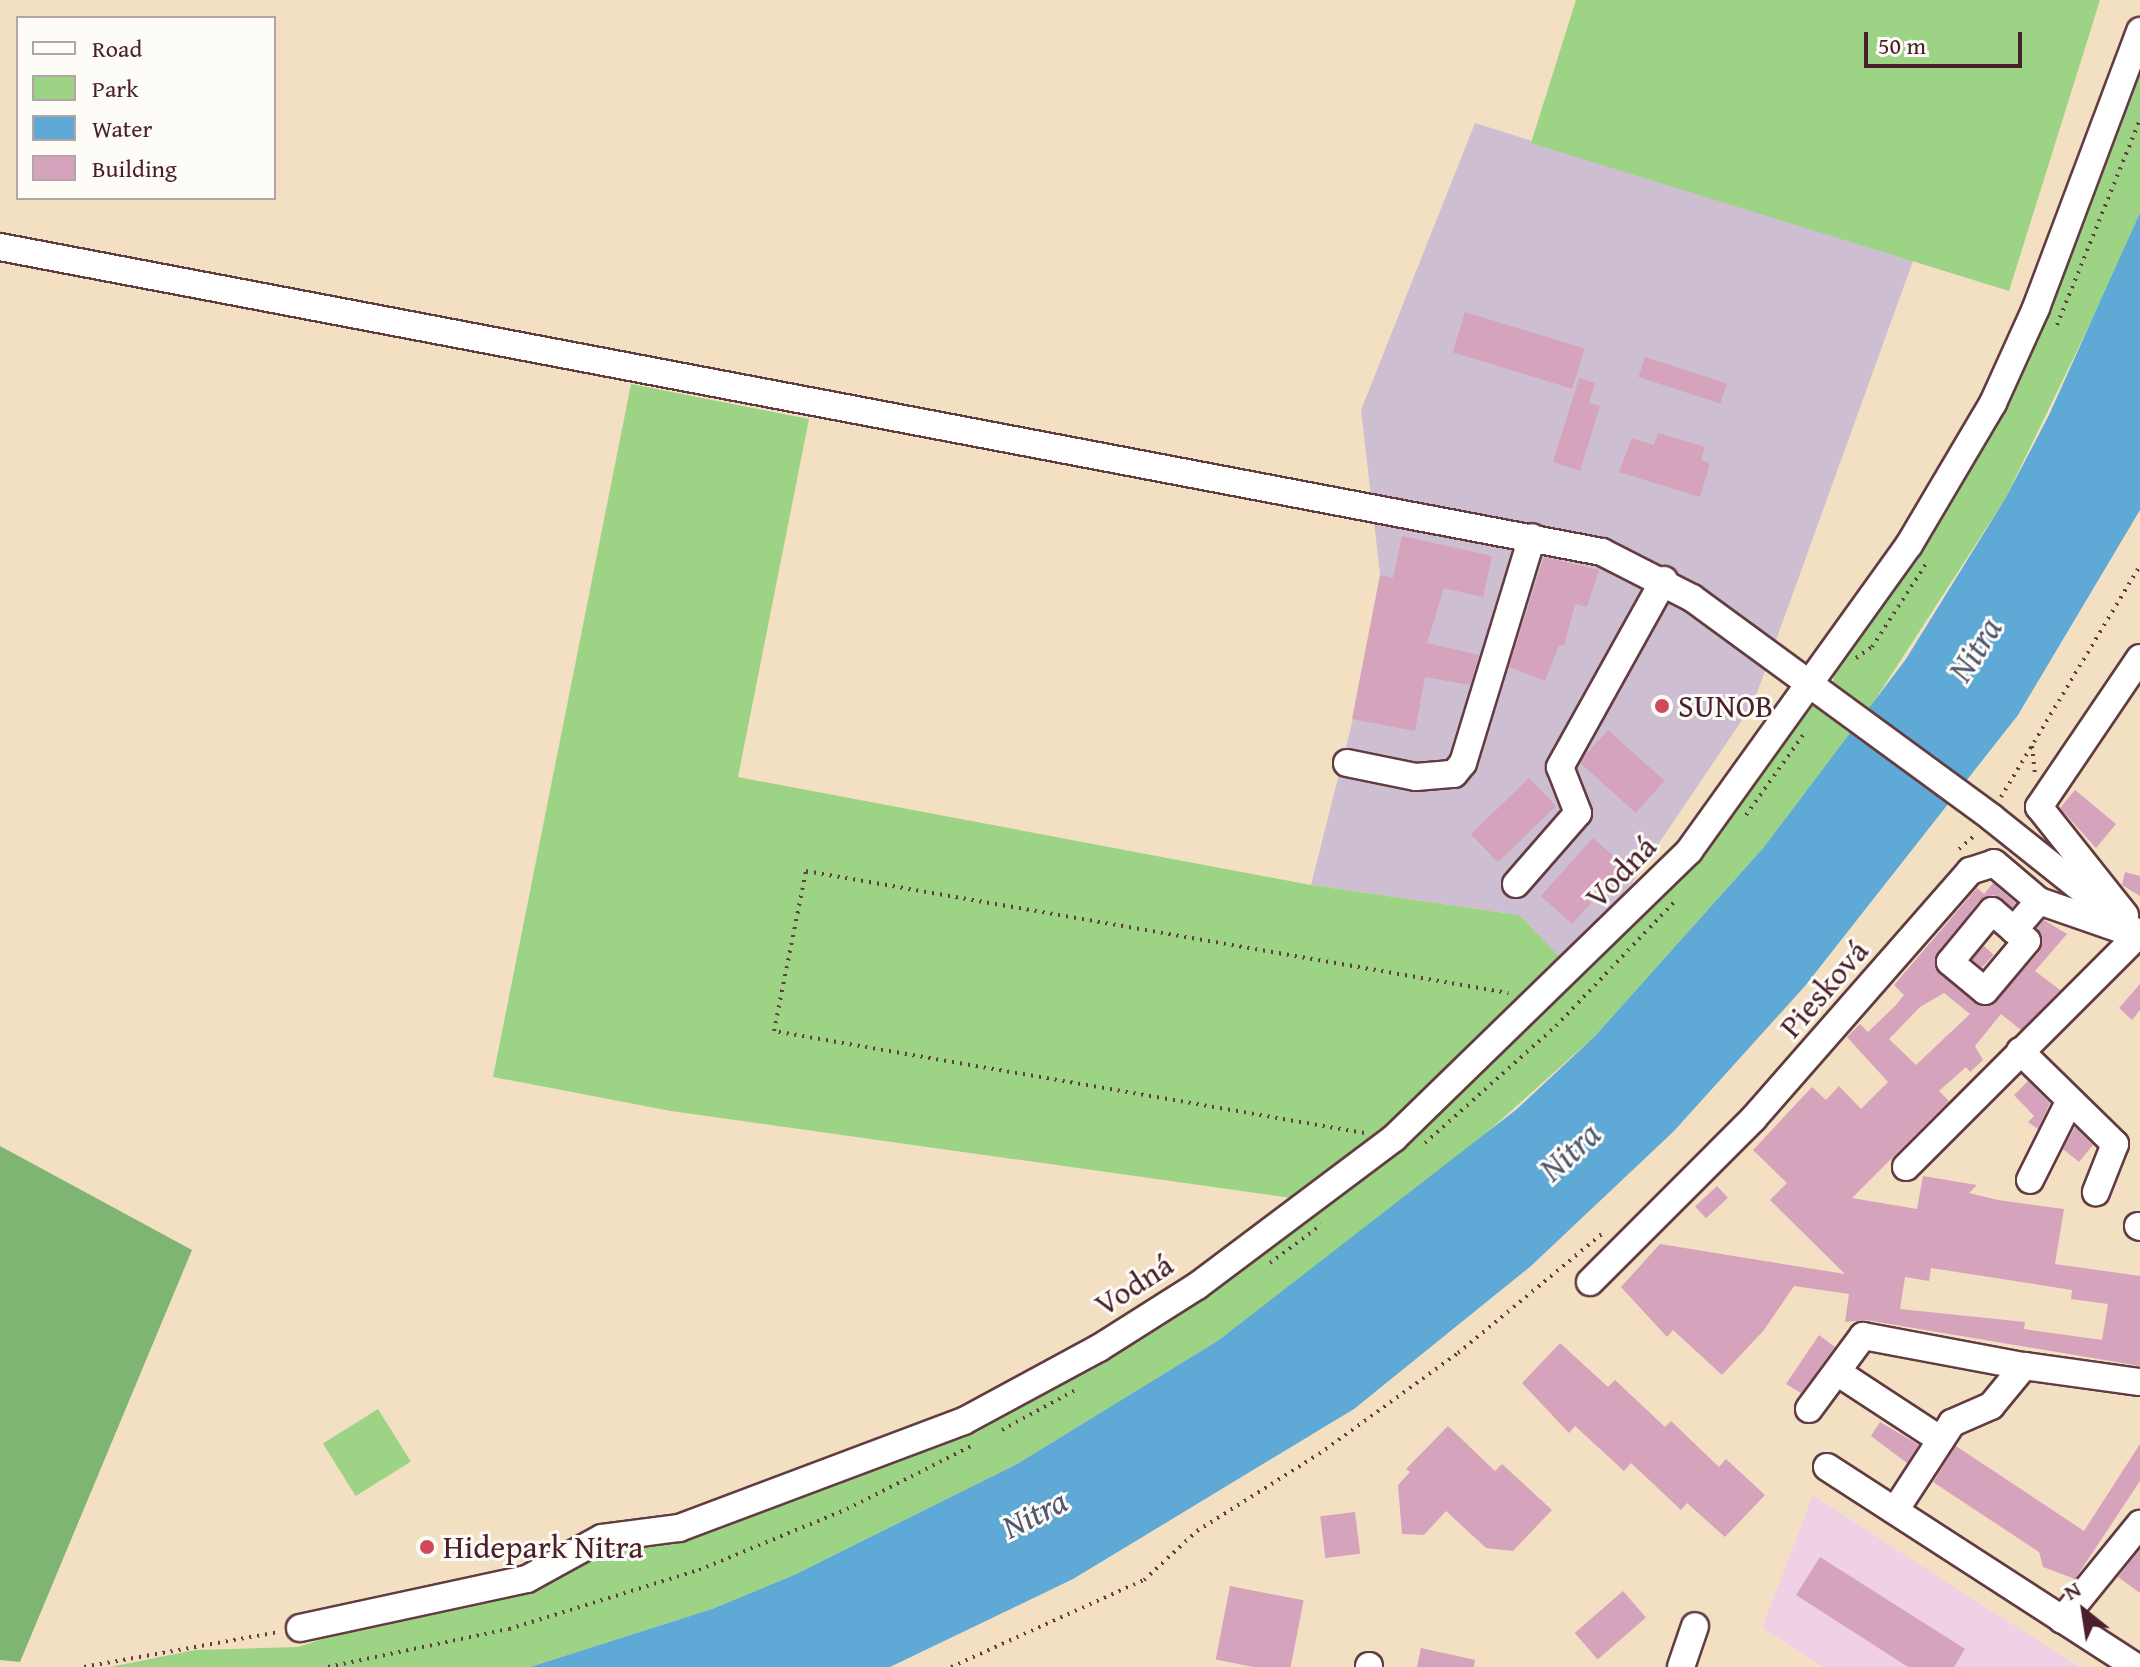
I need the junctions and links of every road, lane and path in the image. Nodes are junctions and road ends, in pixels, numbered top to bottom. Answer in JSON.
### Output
{"nodes":[{"id":1,"x":2140,"y":31,"type":"edge"},
{"id":2,"x":0,"y":247,"type":"edge"},
{"id":3,"x":1532,"y":537,"type":"junction"},
{"id":4,"x":2140,"y":566,"type":"edge"},
{"id":5,"x":1664,"y":580,"type":"junction"},
{"id":6,"x":2140,"y":658,"type":"edge"},
{"id":7,"x":1810,"y":683,"type":"junction"},
{"id":8,"x":1347,"y":763,"type":"dead end"},
{"id":9,"x":1984,"y":812,"type":"junction"},
{"id":10,"x":1954,"y":854,"type":"dead end"},
{"id":11,"x":1516,"y":884,"type":"dead end"},
{"id":12,"x":2039,"y":901,"type":"junction"},
{"id":13,"x":2014,"y":930,"type":"dead end"},
{"id":14,"x":2139,"y":936,"type":"edge"},
{"id":15,"x":1542,"y":999,"type":"junction"},
{"id":16,"x":2020,"y":1051,"type":"junction"},
{"id":17,"x":2070,"y":1100,"type":"junction"},
{"id":18,"x":1394,"y":1138,"type":"junction"},
{"id":19,"x":1906,"y":1167,"type":"dead end"},
{"id":20,"x":2030,"y":1180,"type":"dead end"},
{"id":21,"x":2096,"y":1192,"type":"dead end"},
{"id":22,"x":1609,"y":1227,"type":"dead end"},
{"id":23,"x":1590,"y":1282,"type":"dead end"},
{"id":24,"x":2024,"y":1366,"type":"junction"},
{"id":25,"x":1837,"y":1372,"type":"junction"},
{"id":26,"x":2140,"y":1382,"type":"edge"},
{"id":27,"x":1809,"y":1409,"type":"dead end"},
{"id":28,"x":1941,"y":1440,"type":"junction"},
{"id":29,"x":1827,"y":1467,"type":"dead end"},
{"id":30,"x":906,"y":1476,"type":"dead end"},
{"id":31,"x":1896,"y":1509,"type":"junction"},
{"id":32,"x":2140,"y":1524,"type":"edge"},
{"id":33,"x":2062,"y":1620,"type":"junction"},
{"id":34,"x":1695,"y":1626,"type":"dead end"},
{"id":35,"x":300,"y":1628,"type":"joint"},
{"id":36,"x":84,"y":1667,"type":"edge"},
{"id":37,"x":328,"y":1667,"type":"edge"},
{"id":38,"x":951,"y":1667,"type":"edge"},
{"id":39,"x":1681,"y":1667,"type":"edge"},
{"id":40,"x":2136,"y":1667,"type":"edge"}],
"edges":[{"from":1,"to":7,"type":"street","name":"Vodná"},
{"from":2,"to":3,"type":"street"},
{"from":3,"to":5,"type":"street"},
{"from":3,"to":8,"type":"street"},
{"from":4,"to":9,"type":"path"},
{"from":5,"to":7,"type":"street"},
{"from":5,"to":11,"type":"street"},
{"from":6,"to":14,"type":"street"},
{"from":7,"to":9,"type":"street"},
{"from":7,"to":15,"type":"street","name":"Vodná"},
{"from":9,"to":10,"type":"path"},
{"from":9,"to":14,"type":"street"},
{"from":12,"to":13,"type":"street"},
{"from":12,"to":14,"type":"street","name":"Piesková"},
{"from":12,"to":23,"type":"street","name":"Piesková"},
{"from":14,"to":16,"type":"street"},
{"from":15,"to":18,"type":"street","name":"Vodná"},
{"from":15,"to":18,"type":"path"},
{"from":16,"to":17,"type":"street"},
{"from":16,"to":19,"type":"street"},
{"from":17,"to":20,"type":"street"},
{"from":17,"to":21,"type":"street"},
{"from":18,"to":35,"type":"street","name":"Vodná"},
{"from":22,"to":38,"type":"path"},
{"from":24,"to":25,"type":"street"},
{"from":24,"to":26,"type":"street"},
{"from":24,"to":28,"type":"street"},
{"from":25,"to":27,"type":"street"},
{"from":25,"to":28,"type":"street"},
{"from":28,"to":31,"type":"street"},
{"from":29,"to":31,"type":"street"},
{"from":30,"to":37,"type":"path"},
{"from":31,"to":33,"type":"street"},
{"from":32,"to":33,"type":"street"},
{"from":33,"to":40,"type":"street"},
{"from":34,"to":39,"type":"street"},
{"from":35,"to":36,"type":"path"}]}
